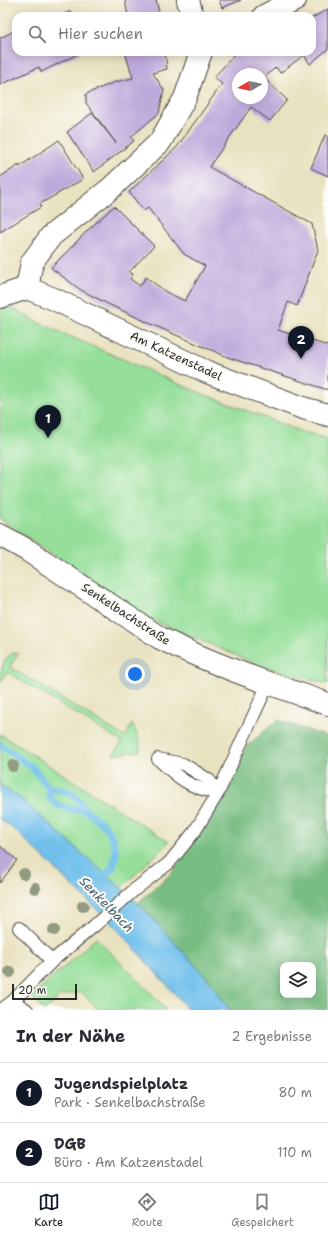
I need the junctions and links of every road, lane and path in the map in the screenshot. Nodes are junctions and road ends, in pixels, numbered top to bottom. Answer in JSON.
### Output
{"nodes":[{"id":1,"x":188,"y":0,"type":"edge"},
{"id":2,"x":295,"y":0,"type":"edge"},
{"id":3,"x":191,"y":12,"type":"edge"},
{"id":4,"x":272,"y":12,"type":"edge"},
{"id":5,"x":200,"y":56,"type":"edge"},
{"id":6,"x":27,"y":288,"type":"junction"},
{"id":7,"x":0,"y":297,"type":"edge"},
{"id":8,"x":328,"y":415,"type":"edge"},
{"id":9,"x":0,"y":535,"type":"edge"},
{"id":10,"x":268,"y":684,"type":"junction"},
{"id":11,"x":328,"y":704,"type":"edge"},
{"id":12,"x":19,"y":928,"type":"dead end"},
{"id":13,"x":52,"y":961,"type":"junction"},
{"id":14,"x":13,"y":1001,"type":"junction"},
{"id":15,"x":1,"y":1010,"type":"edge"},
{"id":16,"x":27,"y":1010,"type":"edge"}],
"edges":[{"from":1,"to":3,"type":"street"},
{"from":2,"to":4,"type":"street"},
{"from":5,"to":6,"type":"street"},
{"from":6,"to":7,"type":"street"},
{"from":6,"to":8,"type":"street","name":"Am Katzenstadel"},
{"from":9,"to":10,"type":"street","name":"Senkelbachstraße"},
{"from":10,"to":11,"type":"street","name":"Senkelbachstraße"},
{"from":10,"to":13,"type":"lane"},
{"from":12,"to":13,"type":"lane"},
{"from":13,"to":14,"type":"lane"},
{"from":14,"to":15,"type":"lane"},
{"from":14,"to":16,"type":"lane"}]}
